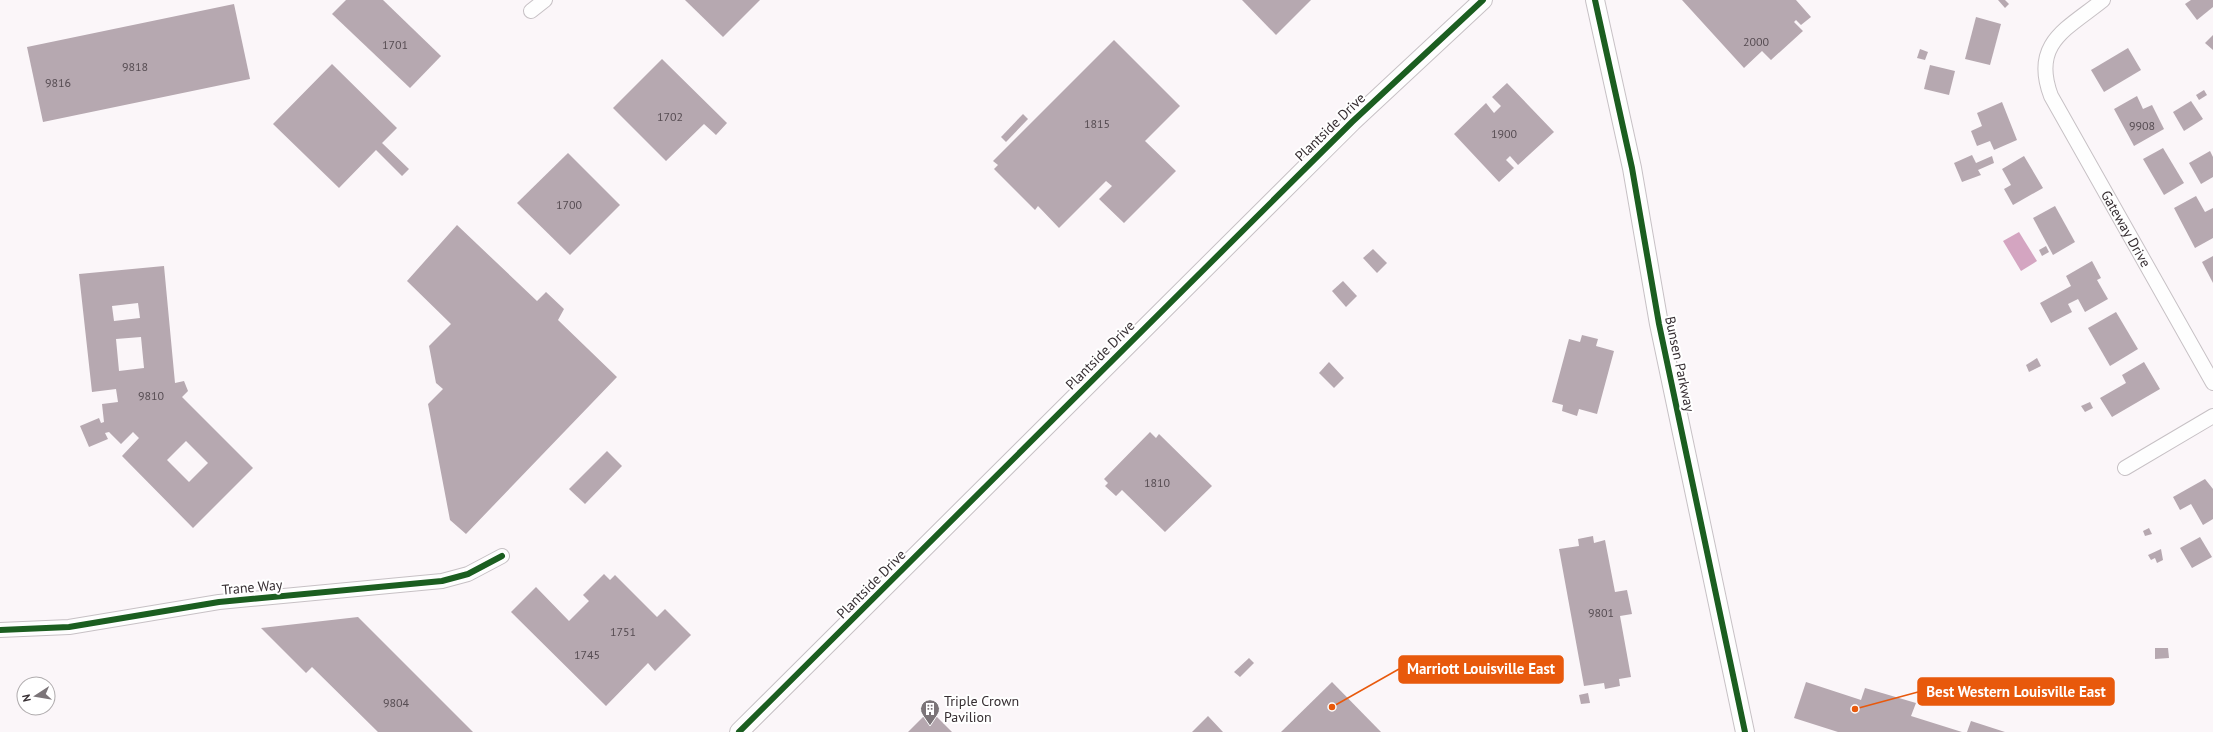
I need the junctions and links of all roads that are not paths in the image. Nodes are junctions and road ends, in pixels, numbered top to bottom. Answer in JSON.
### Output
{"nodes":[{"id":1,"x":545,"y":0,"type":"edge"},
{"id":2,"x":1483,"y":0,"type":"edge"},
{"id":3,"x":1595,"y":0,"type":"edge"},
{"id":4,"x":2103,"y":0,"type":"edge"},
{"id":5,"x":532,"y":11,"type":"dead end"},
{"id":6,"x":2213,"y":383,"type":"edge"},
{"id":7,"x":2213,"y":416,"type":"edge"},
{"id":8,"x":2125,"y":468,"type":"dead end"},
{"id":9,"x":502,"y":556,"type":"dead end"},
{"id":10,"x":0,"y":630,"type":"edge"},
{"id":11,"x":739,"y":732,"type":"edge"},
{"id":12,"x":1745,"y":732,"type":"edge"}],
"edges":[{"from":1,"to":5,"type":"street"},
{"from":2,"to":11,"type":"street","name":"Plantside Drive"},
{"from":3,"to":12,"type":"street","name":"Bunsen Parkway"},
{"from":4,"to":6,"type":"street","name":"Gateway Drive"},
{"from":7,"to":8,"type":"street"},
{"from":9,"to":10,"type":"street","name":"Trane Way"}]}
